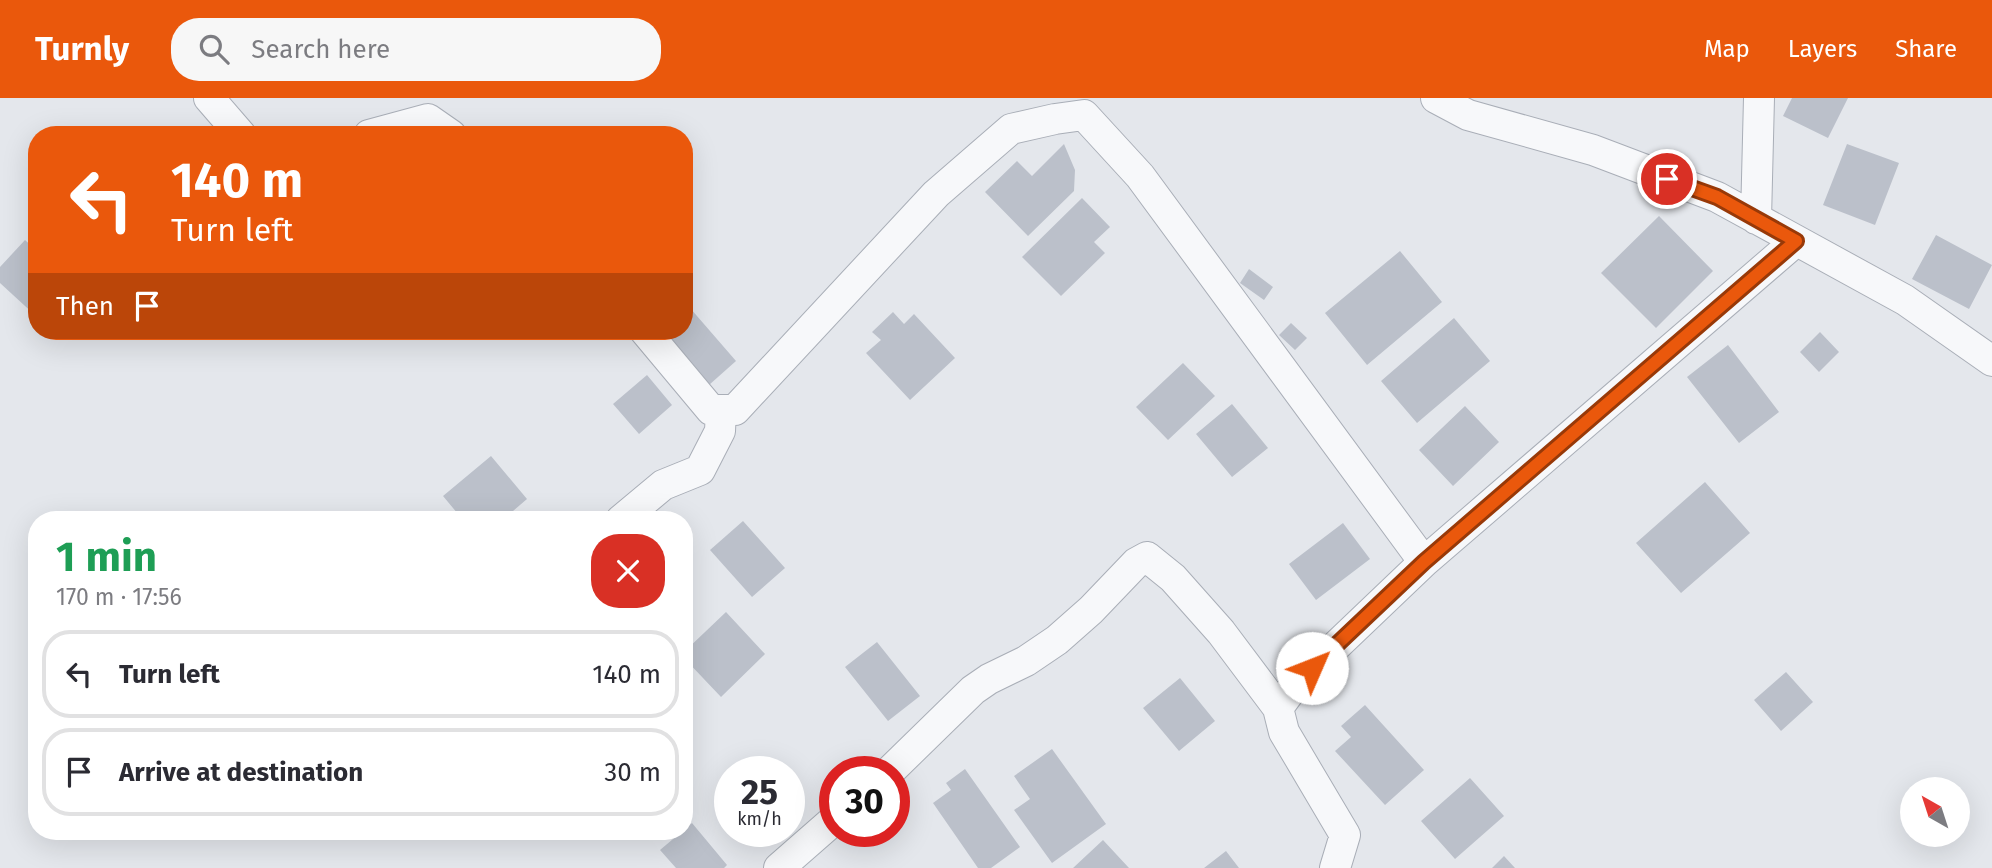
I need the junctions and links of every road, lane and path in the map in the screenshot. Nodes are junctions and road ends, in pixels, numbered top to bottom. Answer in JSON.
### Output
{"nodes":[{"id":1,"x":209,"y":98,"type":"edge"},
{"id":2,"x":1436,"y":98,"type":"edge"},
{"id":3,"x":1759,"y":98,"type":"edge"},
{"id":4,"x":233,"y":126,"type":"edge"},
{"id":5,"x":402,"y":126,"type":"edge"},
{"id":6,"x":438,"y":126,"type":"edge"},
{"id":7,"x":1756,"y":219,"type":"junction"},
{"id":8,"x":1796,"y":241,"type":"junction"},
{"id":9,"x":653,"y":340,"type":"edge"},
{"id":10,"x":1992,"y":361,"type":"edge"},
{"id":11,"x":720,"y":410,"type":"junction"},
{"id":12,"x":632,"y":511,"type":"edge"},
{"id":13,"x":1424,"y":562,"type":"junction"},
{"id":14,"x":1279,"y":708,"type":"junction"},
{"id":15,"x":906,"y":756,"type":"edge"},
{"id":16,"x":819,"y":833,"type":"edge"},
{"id":17,"x":779,"y":868,"type":"edge"},
{"id":18,"x":1335,"y":868,"type":"edge"}],
"edges":[{"from":1,"to":4,"type":"street"},
{"from":2,"to":7,"type":"street"},
{"from":3,"to":7,"type":"street"},
{"from":5,"to":6,"type":"street"},
{"from":7,"to":8,"type":"street"},
{"from":8,"to":10,"type":"street"},
{"from":8,"to":13,"type":"street"},
{"from":9,"to":11,"type":"street"},
{"from":11,"to":12,"type":"street"},
{"from":11,"to":13,"type":"street"},
{"from":13,"to":14,"type":"street"},
{"from":14,"to":15,"type":"street"},
{"from":14,"to":18,"type":"street"},
{"from":16,"to":17,"type":"street"}]}
